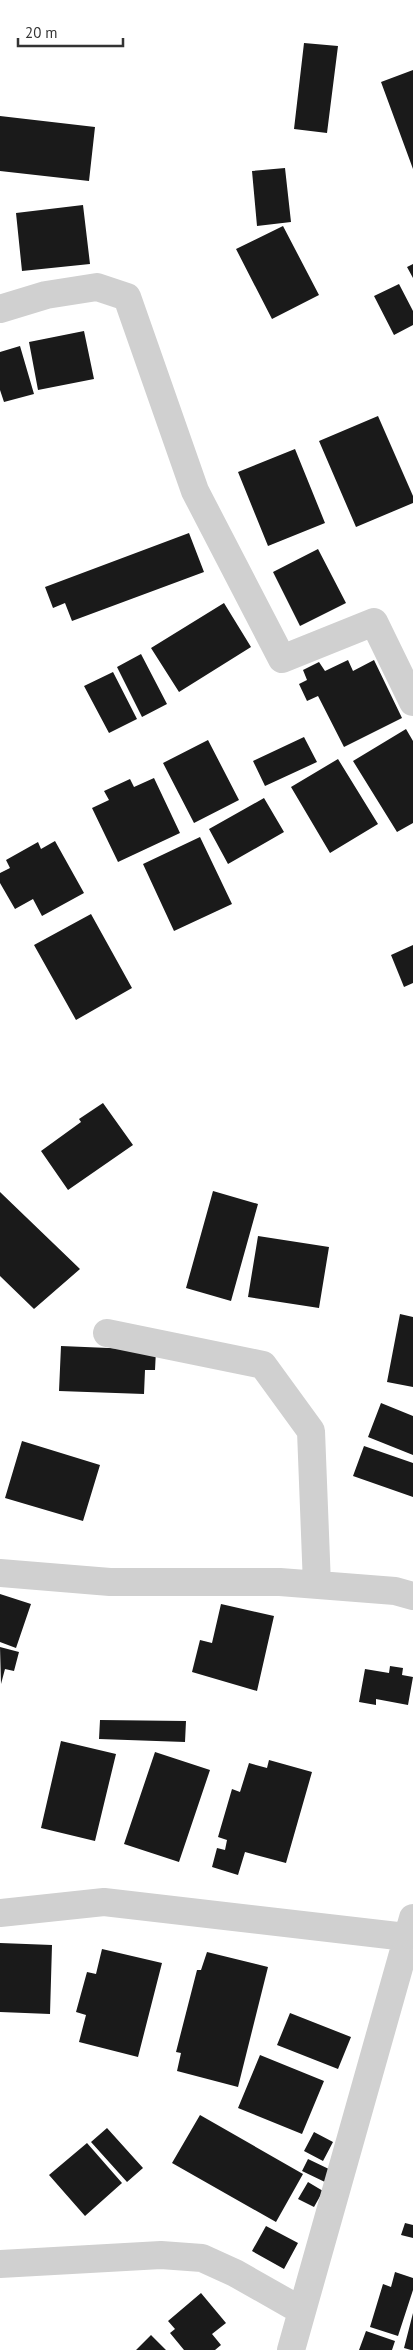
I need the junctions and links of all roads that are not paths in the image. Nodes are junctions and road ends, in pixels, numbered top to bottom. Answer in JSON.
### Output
{"nodes":[{"id":1,"x":0,"y":309,"type":"edge"},
{"id":2,"x":413,"y":702,"type":"edge"},
{"id":3,"x":107,"y":1333,"type":"dead end"},
{"id":4,"x":0,"y":1573,"type":"edge"},
{"id":5,"x":316,"y":1585,"type":"junction"},
{"id":6,"x":413,"y":1596,"type":"edge"},
{"id":7,"x":0,"y":1913,"type":"edge"},
{"id":8,"x":409,"y":1927,"type":"edge"},
{"id":9,"x":0,"y":2264,"type":"edge"},
{"id":10,"x":302,"y":2311,"type":"junction"},
{"id":11,"x":291,"y":2350,"type":"edge"}],
"edges":[{"from":1,"to":2,"type":"street"},
{"from":3,"to":5,"type":"street"},
{"from":4,"to":5,"type":"street"},
{"from":5,"to":6,"type":"street"},
{"from":7,"to":8,"type":"street"},
{"from":8,"to":10,"type":"street"},
{"from":9,"to":10,"type":"street"},
{"from":10,"to":11,"type":"street"}]}
